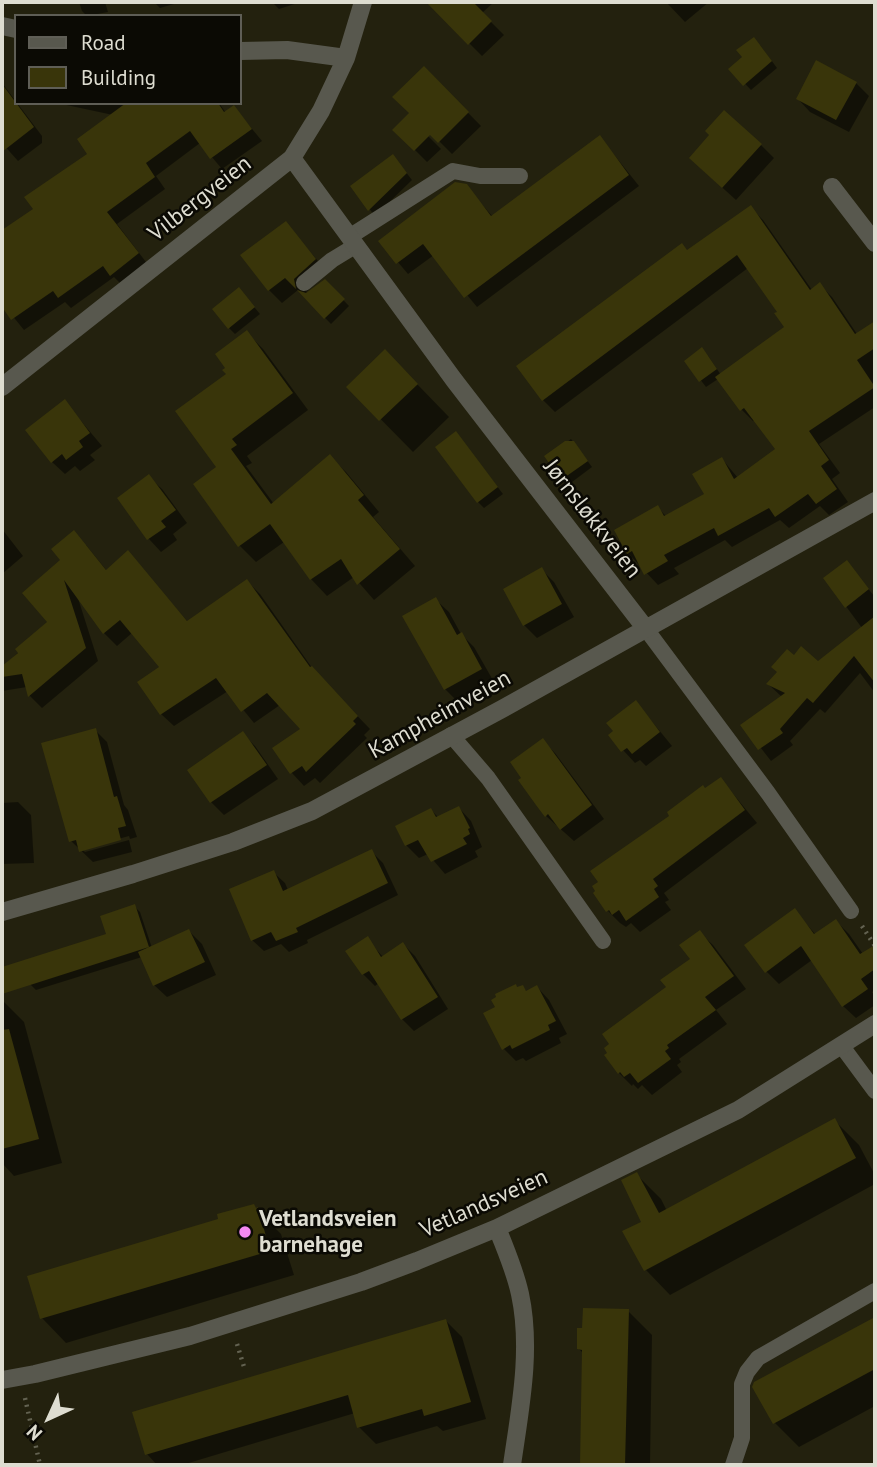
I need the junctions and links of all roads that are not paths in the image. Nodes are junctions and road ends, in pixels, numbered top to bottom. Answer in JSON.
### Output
{"nodes":[{"id":1,"x":363,"y":2,"type":"edge"},
{"id":2,"x":242,"y":51,"type":"edge"},
{"id":3,"x":346,"y":58,"type":"junction"},
{"id":4,"x":292,"y":158,"type":"junction"},
{"id":5,"x":520,"y":176,"type":"dead end"},
{"id":6,"x":831,"y":187,"type":"dead end"},
{"id":7,"x":352,"y":242,"type":"junction"},
{"id":8,"x":875,"y":243,"type":"edge"},
{"id":9,"x":304,"y":283,"type":"dead end"},
{"id":10,"x":2,"y":387,"type":"edge"},
{"id":11,"x":875,"y":501,"type":"edge"},
{"id":12,"x":646,"y":629,"type":"junction"},
{"id":13,"x":451,"y":735,"type":"junction"},
{"id":14,"x":851,"y":911,"type":"dead end"},
{"id":15,"x":2,"y":912,"type":"edge"},
{"id":16,"x":603,"y":941,"type":"dead end"},
{"id":17,"x":875,"y":1024,"type":"edge"},
{"id":18,"x":841,"y":1045,"type":"junction"},
{"id":19,"x":875,"y":1091,"type":"edge"},
{"id":20,"x":497,"y":1228,"type":"junction"},
{"id":21,"x":875,"y":1291,"type":"edge"},
{"id":22,"x":2,"y":1380,"type":"edge"},
{"id":23,"x":512,"y":1465,"type":"edge"},
{"id":24,"x":733,"y":1465,"type":"edge"}],
"edges":[{"from":1,"to":3,"type":"street","name":"Vilbergveien"},
{"from":2,"to":3,"type":"street"},
{"from":3,"to":4,"type":"street","name":"Vilbergveien"},
{"from":4,"to":7,"type":"street","name":"Jørnsløkkveien"},
{"from":4,"to":10,"type":"street","name":"Vilbergveien"},
{"from":5,"to":7,"type":"lane"},
{"from":6,"to":8,"type":"street"},
{"from":7,"to":9,"type":"lane"},
{"from":7,"to":12,"type":"street","name":"Jørnsløkkveien"},
{"from":11,"to":12,"type":"street","name":"Kampheimveien"},
{"from":12,"to":13,"type":"street","name":"Kampheimveien"},
{"from":12,"to":14,"type":"lane","name":"Jørnsløkkveien"},
{"from":13,"to":15,"type":"street","name":"Kampheimveien"},
{"from":13,"to":16,"type":"lane"},
{"from":17,"to":18,"type":"street","name":"Vetlandsveien"},
{"from":18,"to":19,"type":"lane"},
{"from":18,"to":20,"type":"street","name":"Vetlandsveien"},
{"from":20,"to":22,"type":"street","name":"Vetlandsveien"},
{"from":20,"to":23,"type":"street"},
{"from":21,"to":24,"type":"lane"}]}
